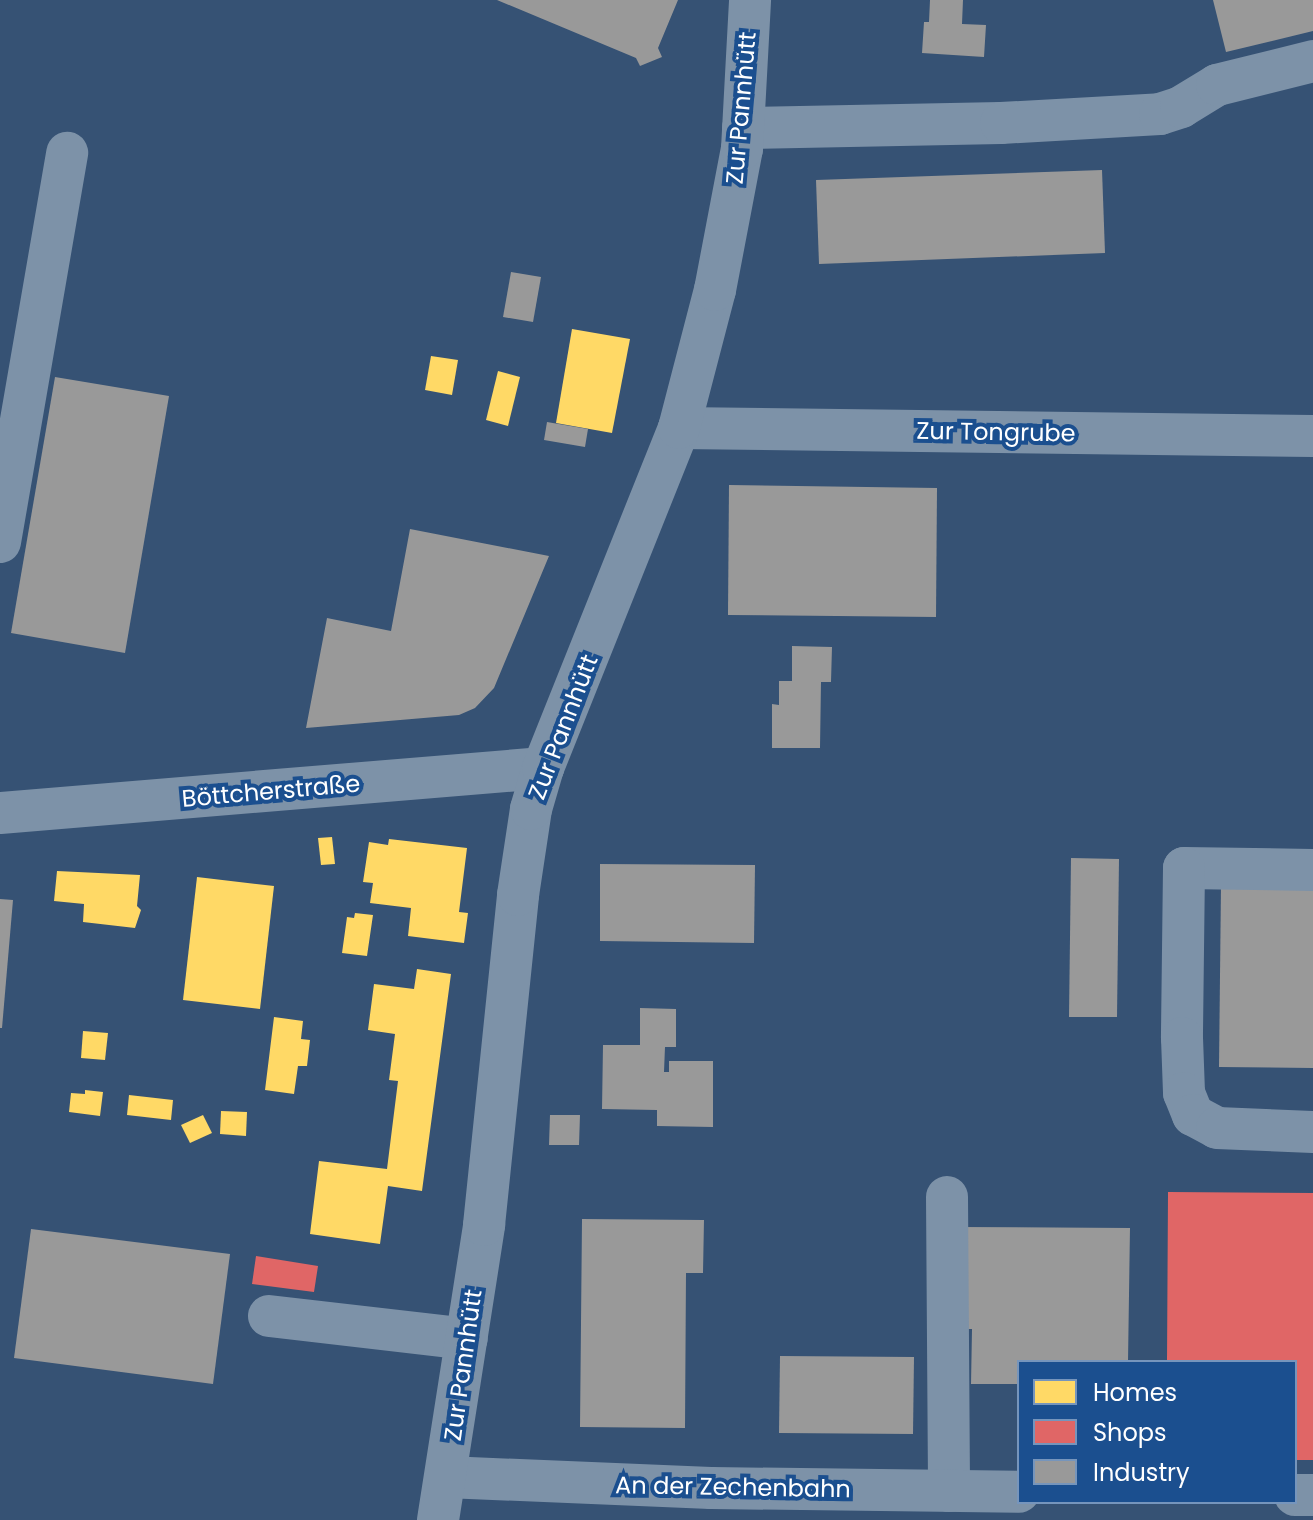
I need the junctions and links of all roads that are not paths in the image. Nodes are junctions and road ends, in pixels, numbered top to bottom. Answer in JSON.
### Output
{"nodes":[{"id":1,"x":750,"y":0,"type":"edge"},
{"id":2,"x":1313,"y":61,"type":"edge"},
{"id":3,"x":743,"y":128,"type":"junction"},
{"id":4,"x":67,"y":153,"type":"dead end"},
{"id":5,"x":679,"y":428,"type":"junction"},
{"id":6,"x":1313,"y":436,"type":"edge"},
{"id":7,"x":8,"y":442,"type":"edge"},
{"id":8,"x":0,"y":542,"type":"edge"},
{"id":9,"x":543,"y":768,"type":"junction"},
{"id":10,"x":0,"y":813,"type":"edge"},
{"id":11,"x":1313,"y":870,"type":"edge"},
{"id":12,"x":1313,"y":1132,"type":"edge"},
{"id":13,"x":947,"y":1197,"type":"dead end"},
{"id":14,"x":269,"y":1316,"type":"dead end"},
{"id":15,"x":467,"y":1339,"type":"junction"},
{"id":16,"x":446,"y":1477,"type":"junction"},
{"id":17,"x":949,"y":1491,"type":"junction"},
{"id":18,"x":1017,"y":1492,"type":"edge"},
{"id":19,"x":438,"y":1520,"type":"edge"}],
"edges":[{"from":1,"to":3,"type":"street","name":"Zur Pannhütt"},
{"from":2,"to":3,"type":"street"},
{"from":3,"to":5,"type":"street","name":"Zur Pannhütt"},
{"from":4,"to":7,"type":"street"},
{"from":5,"to":6,"type":"street","name":"Zur Tongrube"},
{"from":5,"to":9,"type":"street","name":"Zur Pannhütt"},
{"from":7,"to":8,"type":"street"},
{"from":9,"to":10,"type":"street","name":"Böttcherstraße"},
{"from":9,"to":15,"type":"street","name":"Zur Pannhütt"},
{"from":11,"to":12,"type":"street"},
{"from":13,"to":17,"type":"street"},
{"from":14,"to":15,"type":"street"},
{"from":15,"to":16,"type":"street","name":"Zur Pannhütt"},
{"from":16,"to":17,"type":"street","name":"An der Zechenbahn"},
{"from":16,"to":19,"type":"street","name":"Zur Pannhütt"},
{"from":17,"to":18,"type":"street","name":"An der Zechenbahn"}]}
